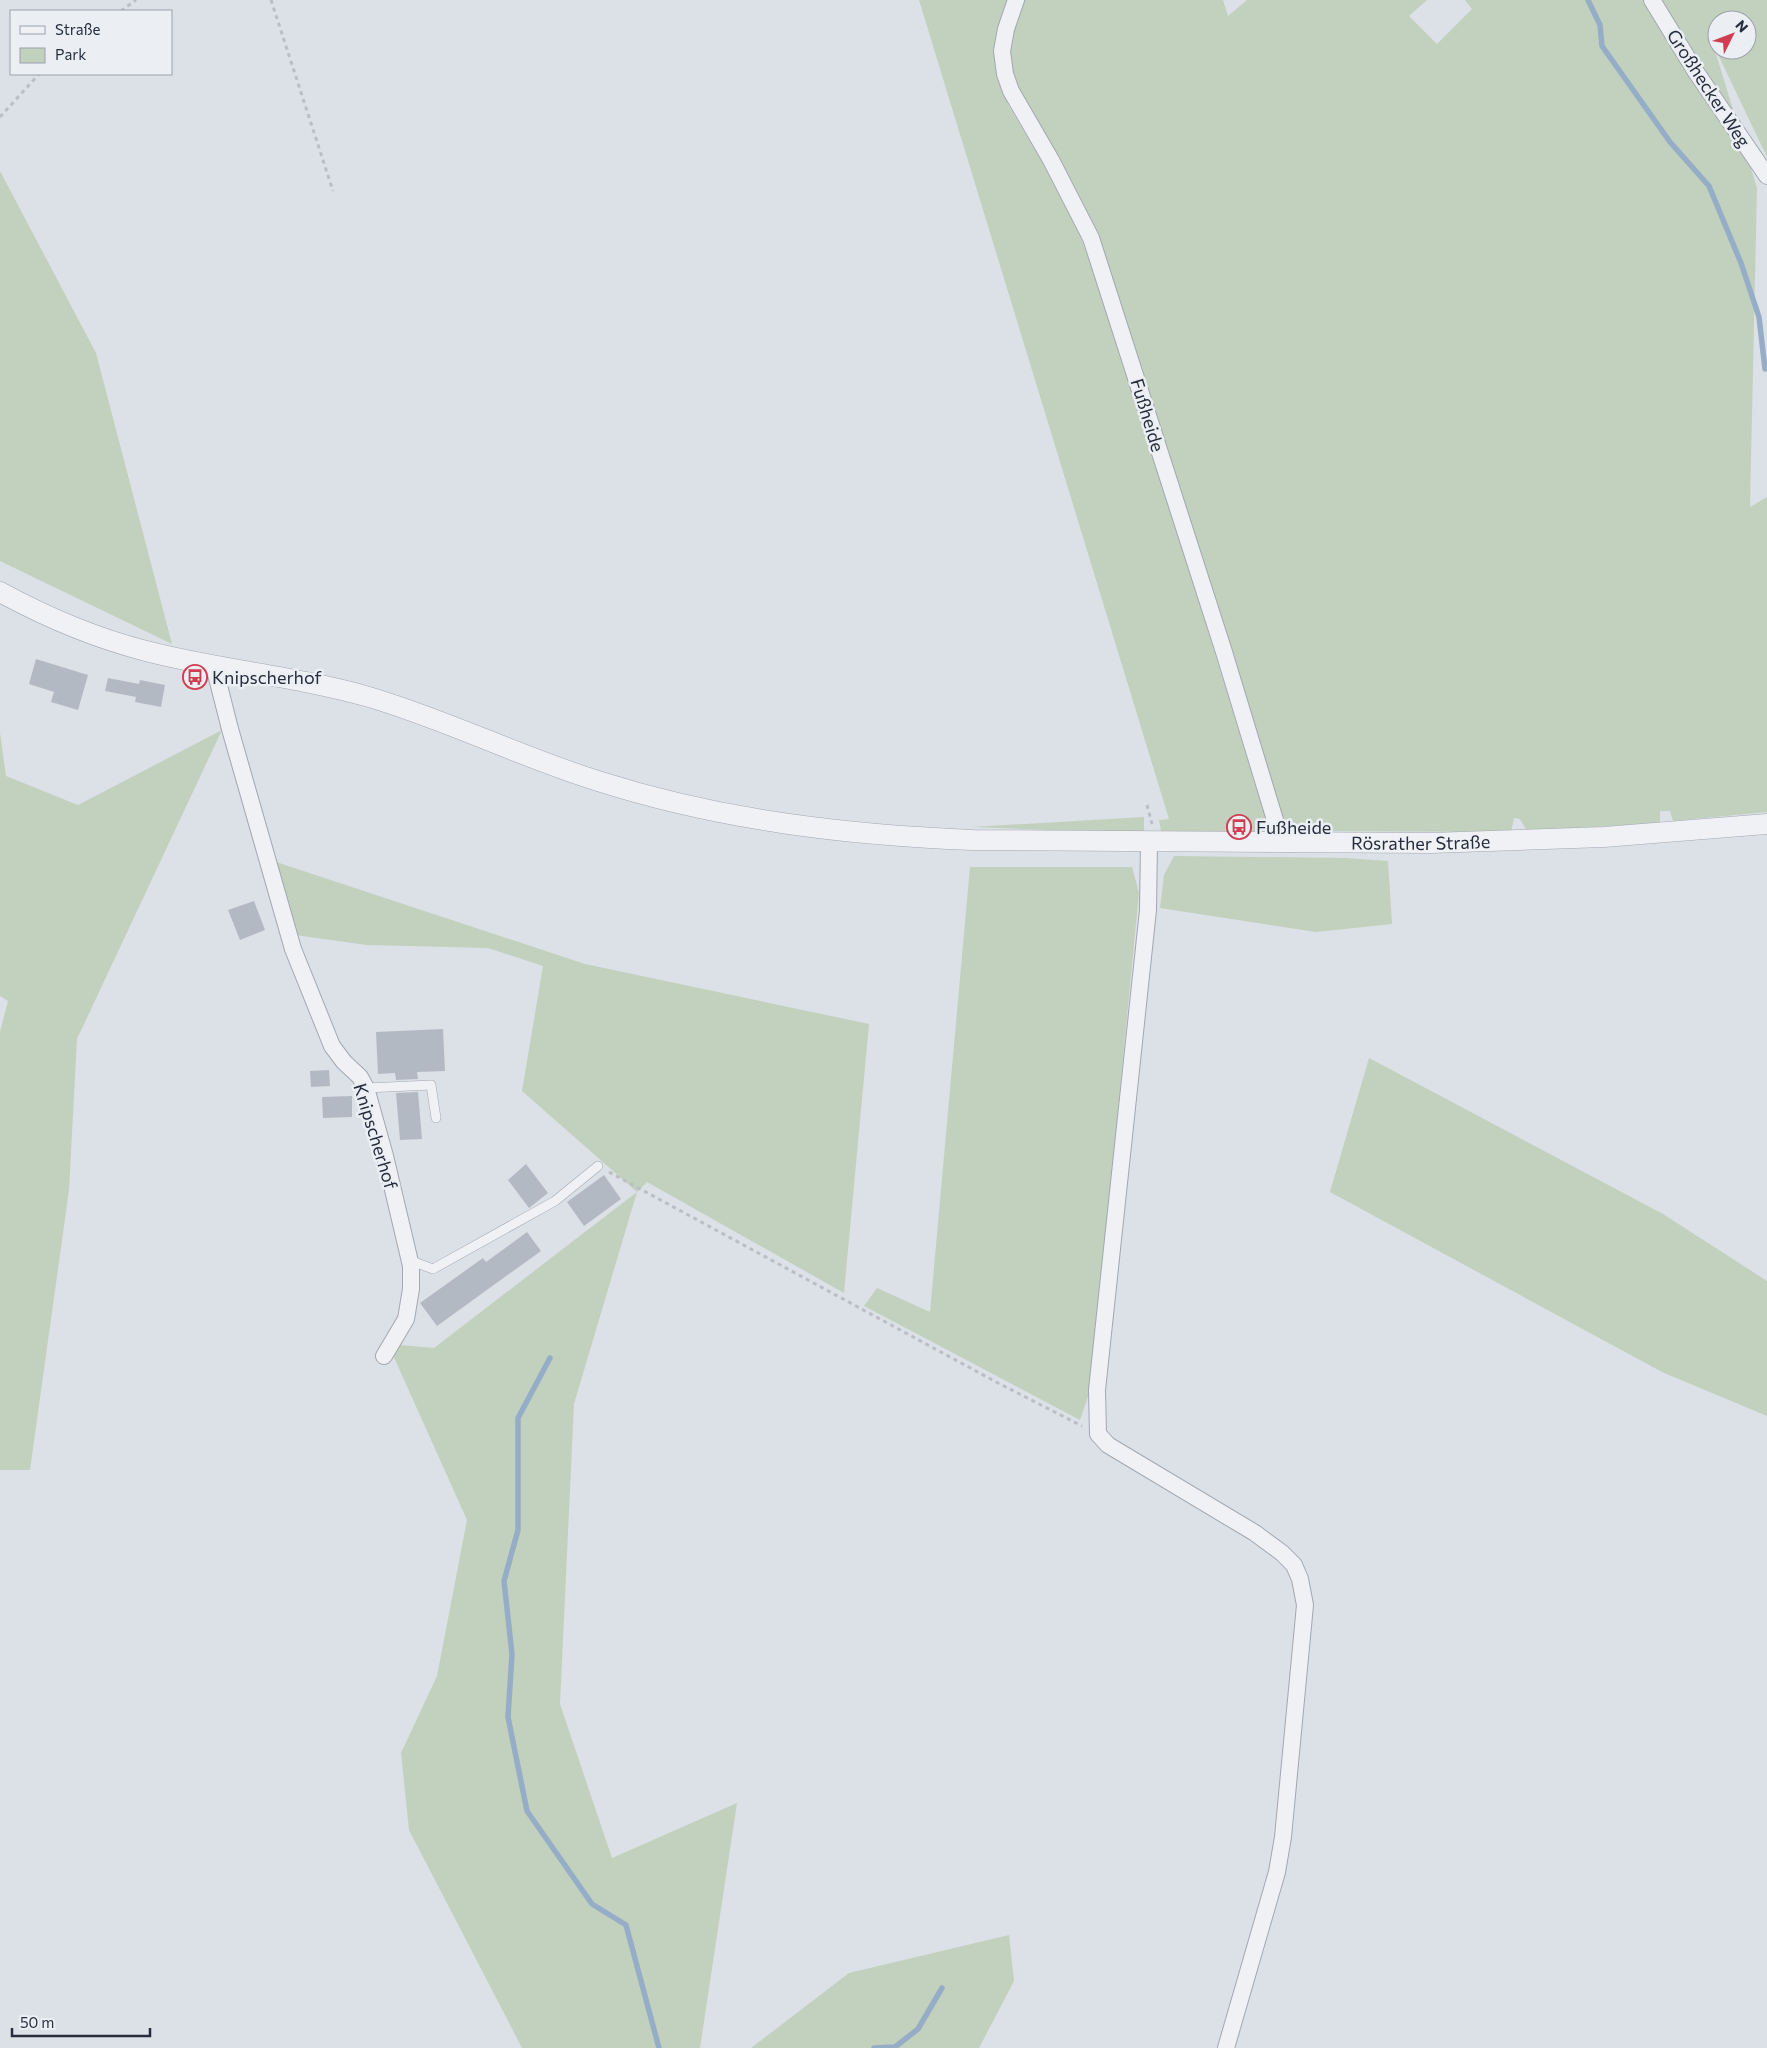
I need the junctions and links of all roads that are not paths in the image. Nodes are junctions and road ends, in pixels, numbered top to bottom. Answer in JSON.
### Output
{"nodes":[{"id":1,"x":1016,"y":0,"type":"edge"},
{"id":2,"x":1652,"y":0,"type":"edge"},
{"id":3,"x":1767,"y":176,"type":"edge"},
{"id":4,"x":0,"y":592,"type":"edge"},
{"id":5,"x":214,"y":666,"type":"junction"},
{"id":6,"x":1767,"y":824,"type":"edge"},
{"id":7,"x":1149,"y":842,"type":"junction"},
{"id":8,"x":1282,"y":843,"type":"junction"},
{"id":9,"x":366,"y":1088,"type":"junction"},
{"id":10,"x":436,"y":1118,"type":"dead end"},
{"id":11,"x":598,"y":1166,"type":"road end"},
{"id":12,"x":409,"y":1260,"type":"junction"},
{"id":13,"x":384,"y":1356,"type":"dead end"},
{"id":14,"x":1226,"y":2048,"type":"edge"}],
"edges":[{"from":1,"to":8,"type":"street","name":"Fußheide"},
{"from":2,"to":3,"type":"street","name":"Großhecker Weg"},
{"from":4,"to":5,"type":"street","name":"Rösrather Straße"},
{"from":5,"to":7,"type":"street","name":"Rösrather Straße"},
{"from":5,"to":9,"type":"street","name":"Knipscherhof"},
{"from":6,"to":8,"type":"street","name":"Rösrather Straße"},
{"from":7,"to":8,"type":"street","name":"Rösrather Straße"},
{"from":7,"to":14,"type":"street"},
{"from":9,"to":10,"type":"lane"},
{"from":9,"to":12,"type":"street","name":"Knipscherhof"},
{"from":11,"to":12,"type":"lane"},
{"from":12,"to":13,"type":"street","name":"Knipscherhof"}]}
